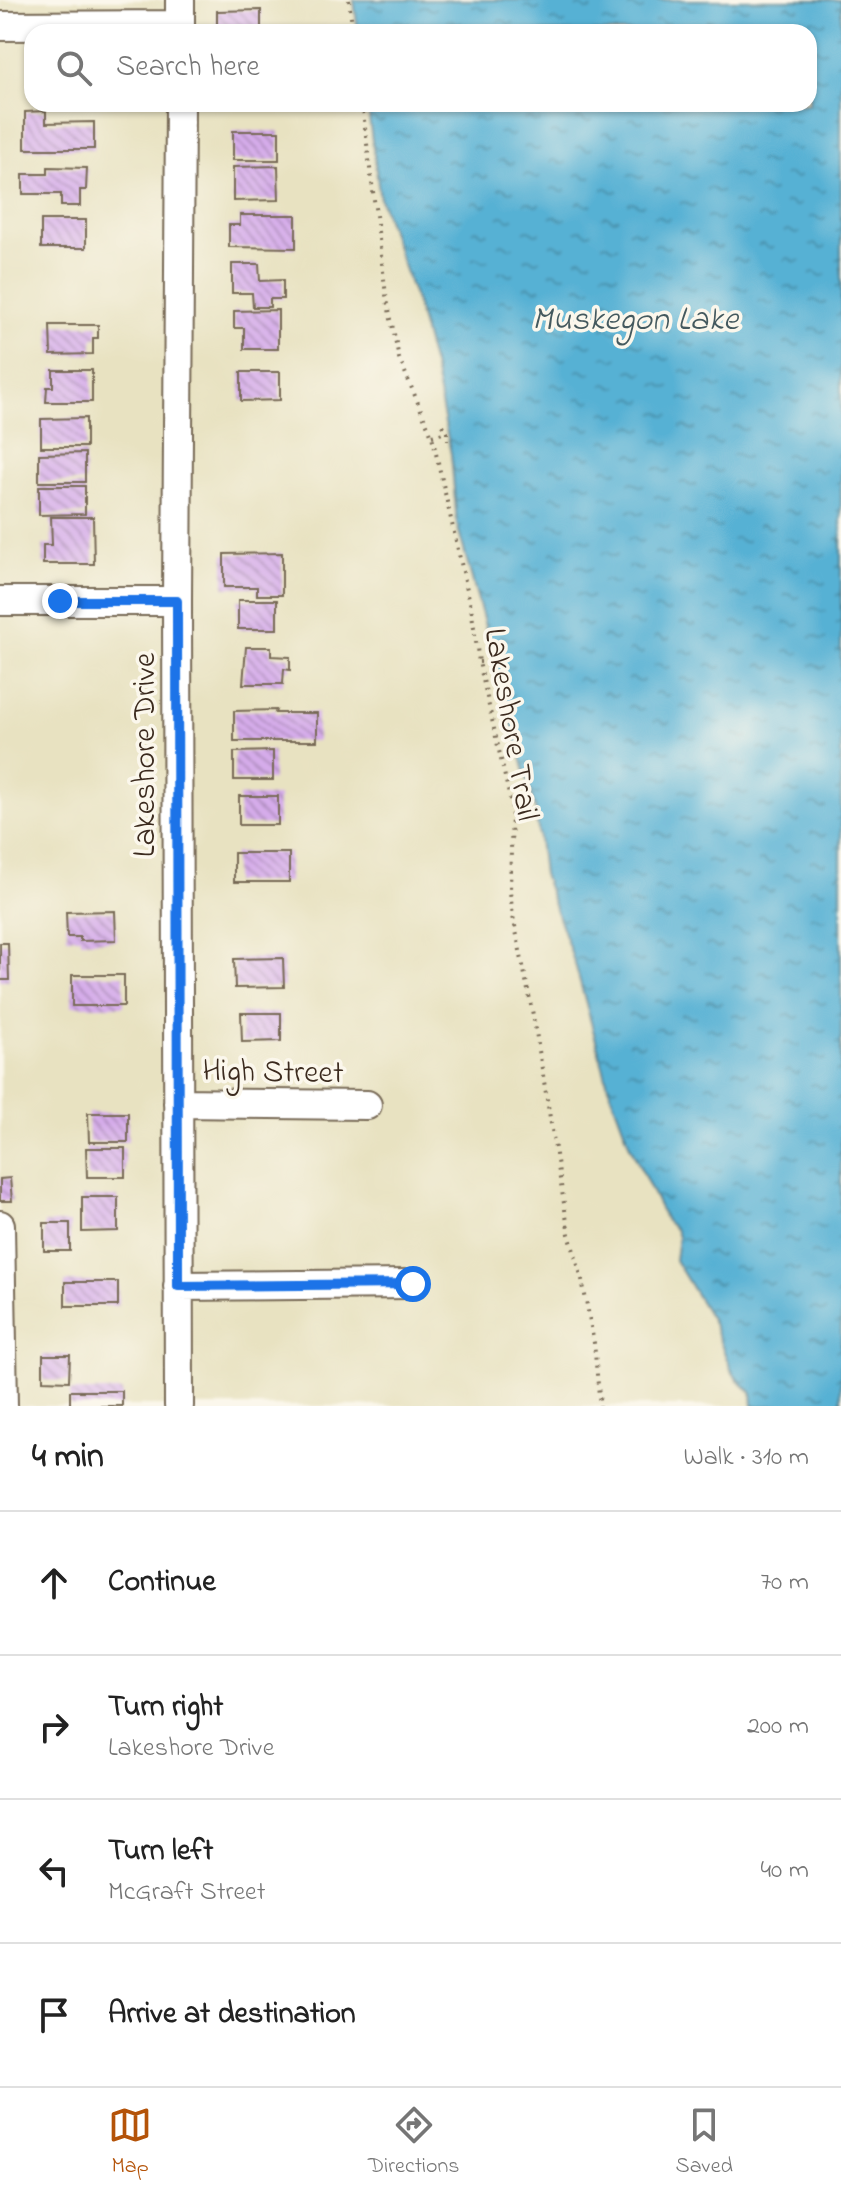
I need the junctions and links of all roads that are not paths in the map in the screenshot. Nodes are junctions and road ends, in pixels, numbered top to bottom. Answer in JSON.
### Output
{"nodes":[{"id":1,"x":180,"y":19,"type":"edge"},
{"id":2,"x":51,"y":24,"type":"edge"},
{"id":3,"x":24,"y":25,"type":"edge"},
{"id":4,"x":0,"y":26,"type":"edge"},
{"id":5,"x":180,"y":112,"type":"edge"},
{"id":6,"x":0,"y":601,"type":"edge"},
{"id":7,"x":177,"y":601,"type":"junction"},
{"id":8,"x":178,"y":1103,"type":"junction"},
{"id":9,"x":367,"y":1105,"type":"dead end"},
{"id":10,"x":0,"y":1225,"type":"edge"},
{"id":11,"x":413,"y":1284,"type":"dead end"},
{"id":12,"x":178,"y":1286,"type":"junction"},
{"id":13,"x":3,"y":1406,"type":"edge"},
{"id":14,"x":179,"y":1406,"type":"edge"}],
"edges":[{"from":1,"to":2,"type":"street"},
{"from":3,"to":4,"type":"street"},
{"from":5,"to":7,"type":"street","name":"Lakeshore Drive"},
{"from":6,"to":7,"type":"street"},
{"from":7,"to":8,"type":"street","name":"Lakeshore Drive"},
{"from":8,"to":9,"type":"street","name":"High Street"},
{"from":8,"to":12,"type":"street","name":"Lakeshore Drive"},
{"from":10,"to":13,"type":"street"},
{"from":11,"to":12,"type":"street"},
{"from":12,"to":14,"type":"street","name":"Lakeshore Drive"}]}
